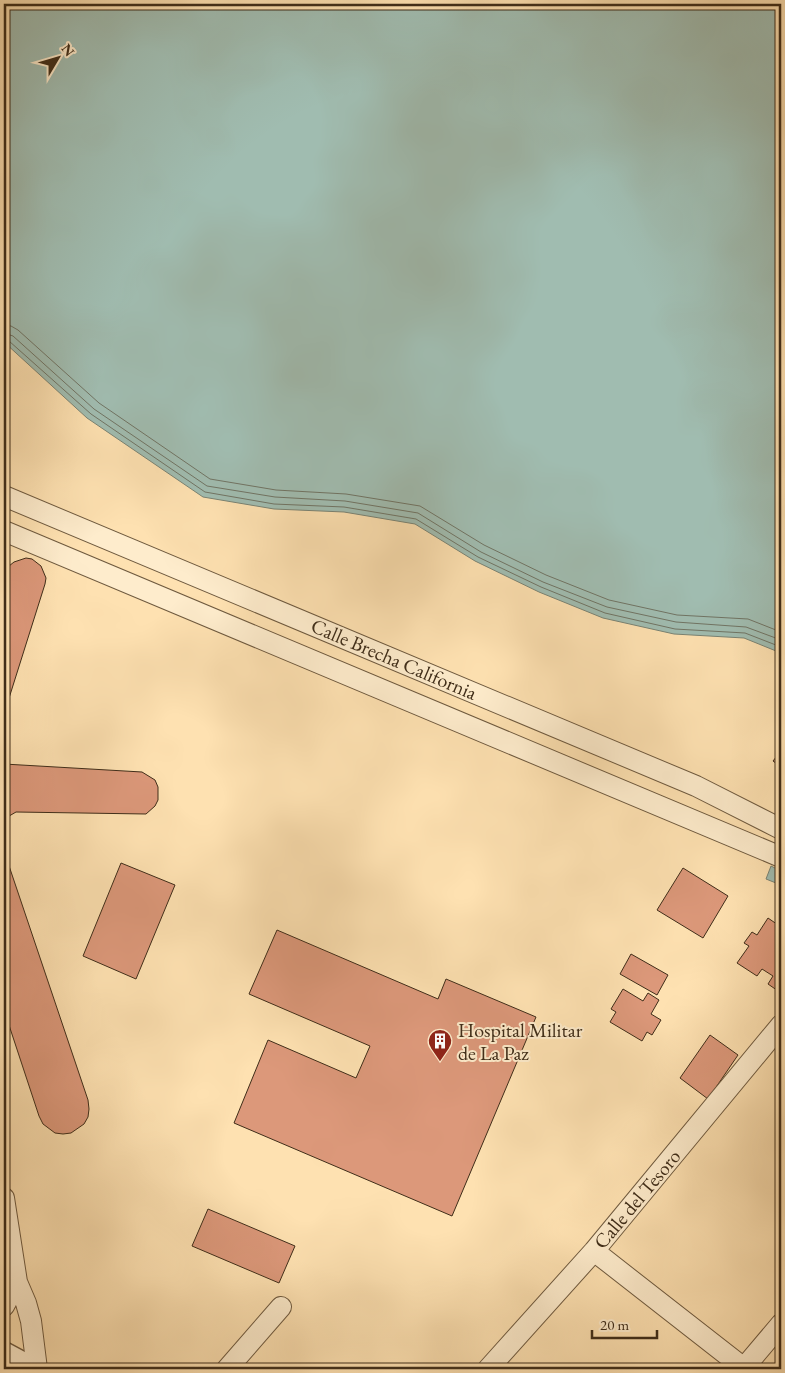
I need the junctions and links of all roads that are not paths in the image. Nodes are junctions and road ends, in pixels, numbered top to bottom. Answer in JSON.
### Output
{"nodes":[{"id":1,"x":4,"y":496,"type":"edge"},
{"id":2,"x":4,"y":531,"type":"edge"},
{"id":3,"x":781,"y":829,"type":"edge"},
{"id":4,"x":781,"y":857,"type":"edge"},
{"id":5,"x":781,"y":1025,"type":"edge"},
{"id":6,"x":4,"y":1198,"type":"edge"},
{"id":7,"x":594,"y":1251,"type":"junction"},
{"id":8,"x":17,"y":1282,"type":"junction"},
{"id":9,"x":4,"y":1306,"type":"edge"},
{"id":10,"x":280,"y":1307,"type":"dead end"},
{"id":11,"x":781,"y":1324,"type":"edge"},
{"id":12,"x":4,"y":1355,"type":"edge"},
{"id":13,"x":30,"y":1369,"type":"edge"},
{"id":14,"x":37,"y":1369,"type":"edge"},
{"id":15,"x":226,"y":1369,"type":"edge"},
{"id":16,"x":488,"y":1369,"type":"edge"},
{"id":17,"x":744,"y":1369,"type":"edge"}],
"edges":[{"from":1,"to":3,"type":"street","name":"Calle Brecha California"},
{"from":2,"to":4,"type":"street","name":"Calle Brecha California"},
{"from":5,"to":7,"type":"street","name":"Calle del Tesoro"},
{"from":6,"to":8,"type":"street"},
{"from":7,"to":16,"type":"street","name":"Calle del Tesoro"},
{"from":7,"to":17,"type":"street"},
{"from":8,"to":9,"type":"street"},
{"from":8,"to":14,"type":"street"},
{"from":10,"to":15,"type":"street"},
{"from":11,"to":17,"type":"street"},
{"from":12,"to":13,"type":"street"}]}
